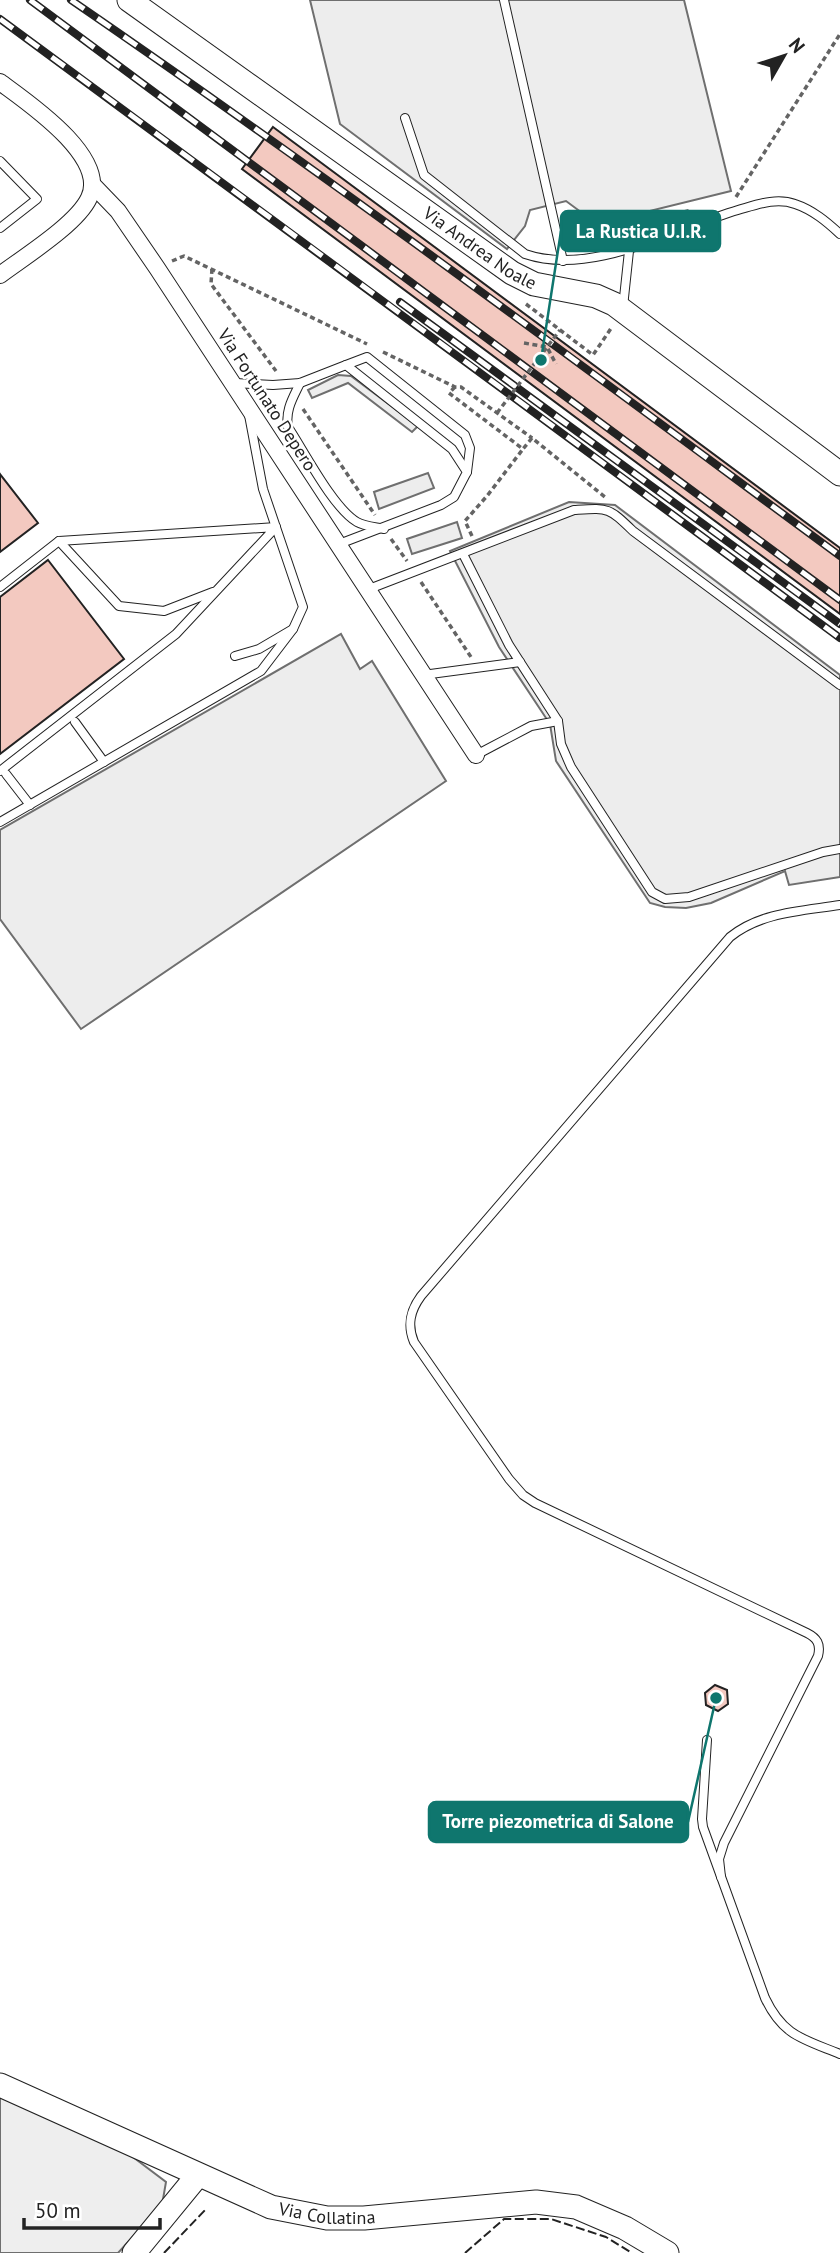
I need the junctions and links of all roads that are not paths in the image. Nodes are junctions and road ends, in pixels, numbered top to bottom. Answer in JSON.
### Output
{"nodes":[{"id":1,"x":129,"y":0,"type":"edge"},
{"id":2,"x":504,"y":0,"type":"edge"},
{"id":3,"x":0,"y":82,"type":"edge"},
{"id":4,"x":405,"y":117,"type":"dead end"},
{"id":5,"x":0,"y":160,"type":"edge"},
{"id":6,"x":92,"y":184,"type":"junction"},
{"id":7,"x":0,"y":228,"type":"edge"},
{"id":8,"x":840,"y":234,"type":"edge"},
{"id":9,"x":629,"y":251,"type":"junction"},
{"id":10,"x":563,"y":261,"type":"junction"},
{"id":11,"x":0,"y":275,"type":"edge"},
{"id":12,"x":623,"y":310,"type":"junction"},
{"id":13,"x":346,"y":365,"type":"junction"},
{"id":14,"x":232,"y":383,"type":"junction"},
{"id":15,"x":300,"y":383,"type":"junction"},
{"id":16,"x":247,"y":405,"type":"junction"},
{"id":17,"x":467,"y":472,"type":"junction"},
{"id":18,"x":840,"y":474,"type":"edge"},
{"id":19,"x":276,"y":527,"type":"junction"},
{"id":20,"x":384,"y":529,"type":"junction"},
{"id":21,"x":59,"y":541,"type":"junction"},
{"id":22,"x":339,"y":544,"type":"junction"},
{"id":23,"x":463,"y":554,"type":"junction"},
{"id":24,"x":0,"y":587,"type":"edge"},
{"id":25,"x":369,"y":589,"type":"junction"},
{"id":26,"x":216,"y":591,"type":"junction"},
{"id":27,"x":293,"y":629,"type":"junction"},
{"id":28,"x":235,"y":656,"type":"dead end"},
{"id":29,"x":520,"y":662,"type":"junction"},
{"id":30,"x":424,"y":675,"type":"junction"},
{"id":31,"x":840,"y":685,"type":"edge"},
{"id":32,"x":558,"y":721,"type":"junction"},
{"id":33,"x":75,"y":722,"type":"dead end"},
{"id":34,"x":476,"y":755,"type":"joint"},
{"id":35,"x":104,"y":762,"type":"junction"},
{"id":36,"x":3,"y":773,"type":"edge"},
{"id":37,"x":30,"y":805,"type":"junction"},
{"id":38,"x":0,"y":822,"type":"edge"},
{"id":39,"x":840,"y":849,"type":"edge"},
{"id":40,"x":840,"y":905,"type":"edge"},
{"id":41,"x":707,"y":1740,"type":"dead end"},
{"id":42,"x":721,"y":1877,"type":"junction"},
{"id":43,"x":840,"y":2054,"type":"edge"},
{"id":44,"x":0,"y":2085,"type":"edge"},
{"id":45,"x":198,"y":2175,"type":"junction"},
{"id":46,"x":134,"y":2253,"type":"edge"},
{"id":47,"x":667,"y":2253,"type":"edge"}],
"edges":[{"from":1,"to":12,"type":"street","name":"Via Andrea Noale"},
{"from":2,"to":10,"type":"lane"},
{"from":3,"to":6,"type":"street"},
{"from":4,"to":10,"type":"lane"},
{"from":5,"to":7,"type":"lane"},
{"from":6,"to":11,"type":"street"},
{"from":6,"to":14,"type":"street","name":"Via Fortunato Depero"},
{"from":8,"to":9,"type":"lane"},
{"from":9,"to":10,"type":"lane"},
{"from":9,"to":12,"type":"lane"},
{"from":12,"to":18,"type":"street","name":"Via Andrea Noale"},
{"from":13,"to":15,"type":"lane"},
{"from":13,"to":17,"type":"lane"},
{"from":13,"to":17,"type":"lane"},
{"from":14,"to":15,"type":"lane"},
{"from":14,"to":16,"type":"street","name":"Via Fortunato Depero"},
{"from":15,"to":20,"type":"lane"},
{"from":16,"to":19,"type":"lane"},
{"from":16,"to":22,"type":"street","name":"Via Fortunato Depero"},
{"from":17,"to":20,"type":"lane"},
{"from":19,"to":21,"type":"lane"},
{"from":19,"to":26,"type":"lane"},
{"from":19,"to":27,"type":"lane"},
{"from":20,"to":22,"type":"lane"},
{"from":21,"to":24,"type":"lane"},
{"from":21,"to":26,"type":"lane"},
{"from":22,"to":25,"type":"street","name":"Via Fortunato Depero"},
{"from":23,"to":25,"type":"lane"},
{"from":23,"to":29,"type":"lane"},
{"from":23,"to":31,"type":"lane"},
{"from":25,"to":30,"type":"street","name":"Via Fortunato Depero"},
{"from":26,"to":36,"type":"lane"},
{"from":27,"to":28,"type":"lane"},
{"from":27,"to":35,"type":"lane"},
{"from":29,"to":30,"type":"lane"},
{"from":29,"to":32,"type":"lane"},
{"from":30,"to":34,"type":"street","name":"Via Fortunato Depero"},
{"from":32,"to":34,"type":"lane"},
{"from":32,"to":39,"type":"lane"},
{"from":33,"to":35,"type":"lane"},
{"from":35,"to":37,"type":"lane"},
{"from":36,"to":37,"type":"lane"},
{"from":37,"to":38,"type":"lane"},
{"from":40,"to":42,"type":"lane"},
{"from":41,"to":42,"type":"lane"},
{"from":42,"to":43,"type":"lane"},
{"from":44,"to":45,"type":"street","name":"Via Collatina"},
{"from":45,"to":46,"type":"street"},
{"from":45,"to":47,"type":"street","name":"Via Collatina"}]}
